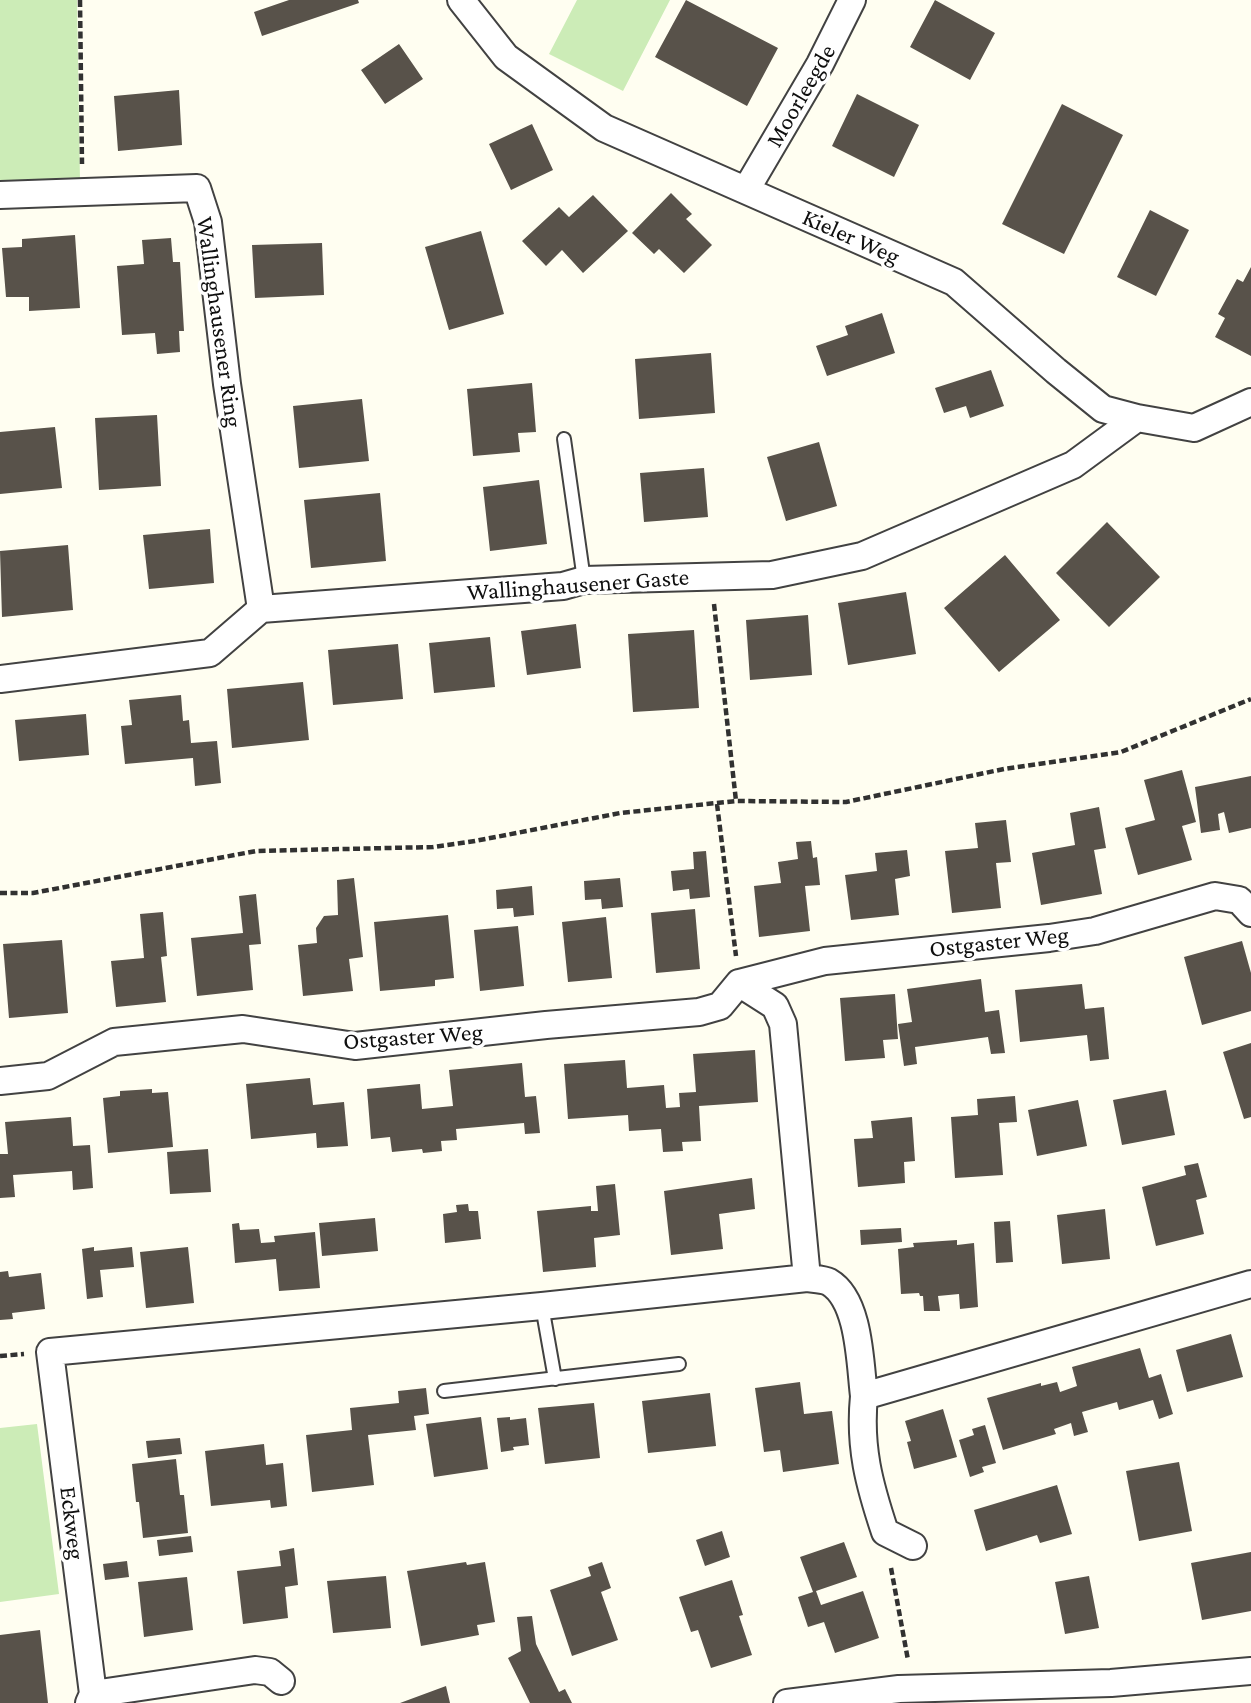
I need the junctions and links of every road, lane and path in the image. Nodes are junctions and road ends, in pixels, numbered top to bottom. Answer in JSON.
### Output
{"nodes":[{"id":1,"x":80,"y":0,"type":"edge"},
{"id":2,"x":461,"y":0,"type":"edge"},
{"id":3,"x":852,"y":0,"type":"edge"},
{"id":4,"x":746,"y":190,"type":"junction"},
{"id":5,"x":83,"y":192,"type":"junction"},
{"id":6,"x":0,"y":195,"type":"edge"},
{"id":7,"x":1251,"y":402,"type":"edge"},
{"id":8,"x":1138,"y":418,"type":"junction"},
{"id":9,"x":564,"y":439,"type":"dead end"},
{"id":10,"x":710,"y":575,"type":"junction"},
{"id":11,"x":584,"y":580,"type":"junction"},
{"id":12,"x":261,"y":609,"type":"junction"},
{"id":13,"x":0,"y":679,"type":"edge"},
{"id":14,"x":1251,"y":699,"type":"edge"},
{"id":15,"x":736,"y":802,"type":"junction"},
{"id":16,"x":717,"y":804,"type":"junction"},
{"id":17,"x":0,"y":893,"type":"edge"},
{"id":18,"x":1251,"y":913,"type":"edge"},
{"id":19,"x":739,"y":983,"type":"junction"},
{"id":20,"x":0,"y":1081,"type":"edge"},
{"id":21,"x":807,"y":1278,"type":"junction"},
{"id":22,"x":1251,"y":1284,"type":"edge"},
{"id":23,"x":542,"y":1306,"type":"junction"},
{"id":24,"x":679,"y":1364,"type":"dead end"},
{"id":25,"x":555,"y":1379,"type":"junction"},
{"id":26,"x":444,"y":1391,"type":"dead end"},
{"id":27,"x":864,"y":1396,"type":"junction"},
{"id":28,"x":883,"y":1524,"type":"junction"},
{"id":29,"x":913,"y":1546,"type":"dead end"},
{"id":30,"x":1251,"y":1671,"type":"edge"},
{"id":31,"x":281,"y":1681,"type":"dead end"},
{"id":32,"x":913,"y":1688,"type":"junction"},
{"id":33,"x":91,"y":1698,"type":"edge"},
{"id":34,"x":787,"y":1703,"type":"edge"}],
"edges":[{"from":1,"to":5,"type":"path"},
{"from":2,"to":4,"type":"street","name":"Kieler Weg"},
{"from":3,"to":4,"type":"street","name":"Moorleegde"},
{"from":4,"to":8,"type":"street","name":"Kieler Weg"},
{"from":5,"to":6,"type":"street","name":"Wallinghausener Ring"},
{"from":5,"to":12,"type":"street","name":"Wallinghausener Ring"},
{"from":7,"to":8,"type":"street","name":"Kieler Weg"},
{"from":8,"to":10,"type":"street","name":"Wallinghausener Gaste"},
{"from":9,"to":11,"type":"lane"},
{"from":10,"to":11,"type":"street","name":"Wallinghausener Gaste"},
{"from":10,"to":15,"type":"path"},
{"from":11,"to":12,"type":"street","name":"Wallinghausener Gaste"},
{"from":12,"to":13,"type":"street"},
{"from":14,"to":15,"type":"path"},
{"from":15,"to":16,"type":"path"},
{"from":16,"to":17,"type":"path"},
{"from":16,"to":19,"type":"path"},
{"from":18,"to":19,"type":"street","name":"Ostgaster Weg"},
{"from":19,"to":20,"type":"street","name":"Ostgaster Weg"},
{"from":19,"to":21,"type":"street"},
{"from":21,"to":23,"type":"street"},
{"from":21,"to":27,"type":"street"},
{"from":22,"to":27,"type":"street"},
{"from":23,"to":25,"type":"lane"},
{"from":23,"to":33,"type":"street","name":"Eckweg"},
{"from":24,"to":25,"type":"lane"},
{"from":25,"to":26,"type":"lane"},
{"from":27,"to":28,"type":"street"},
{"from":28,"to":29,"type":"street"},
{"from":28,"to":32,"type":"path"},
{"from":30,"to":32,"type":"street"},
{"from":31,"to":33,"type":"street","name":"Eckweg"},
{"from":32,"to":34,"type":"street"}]}
